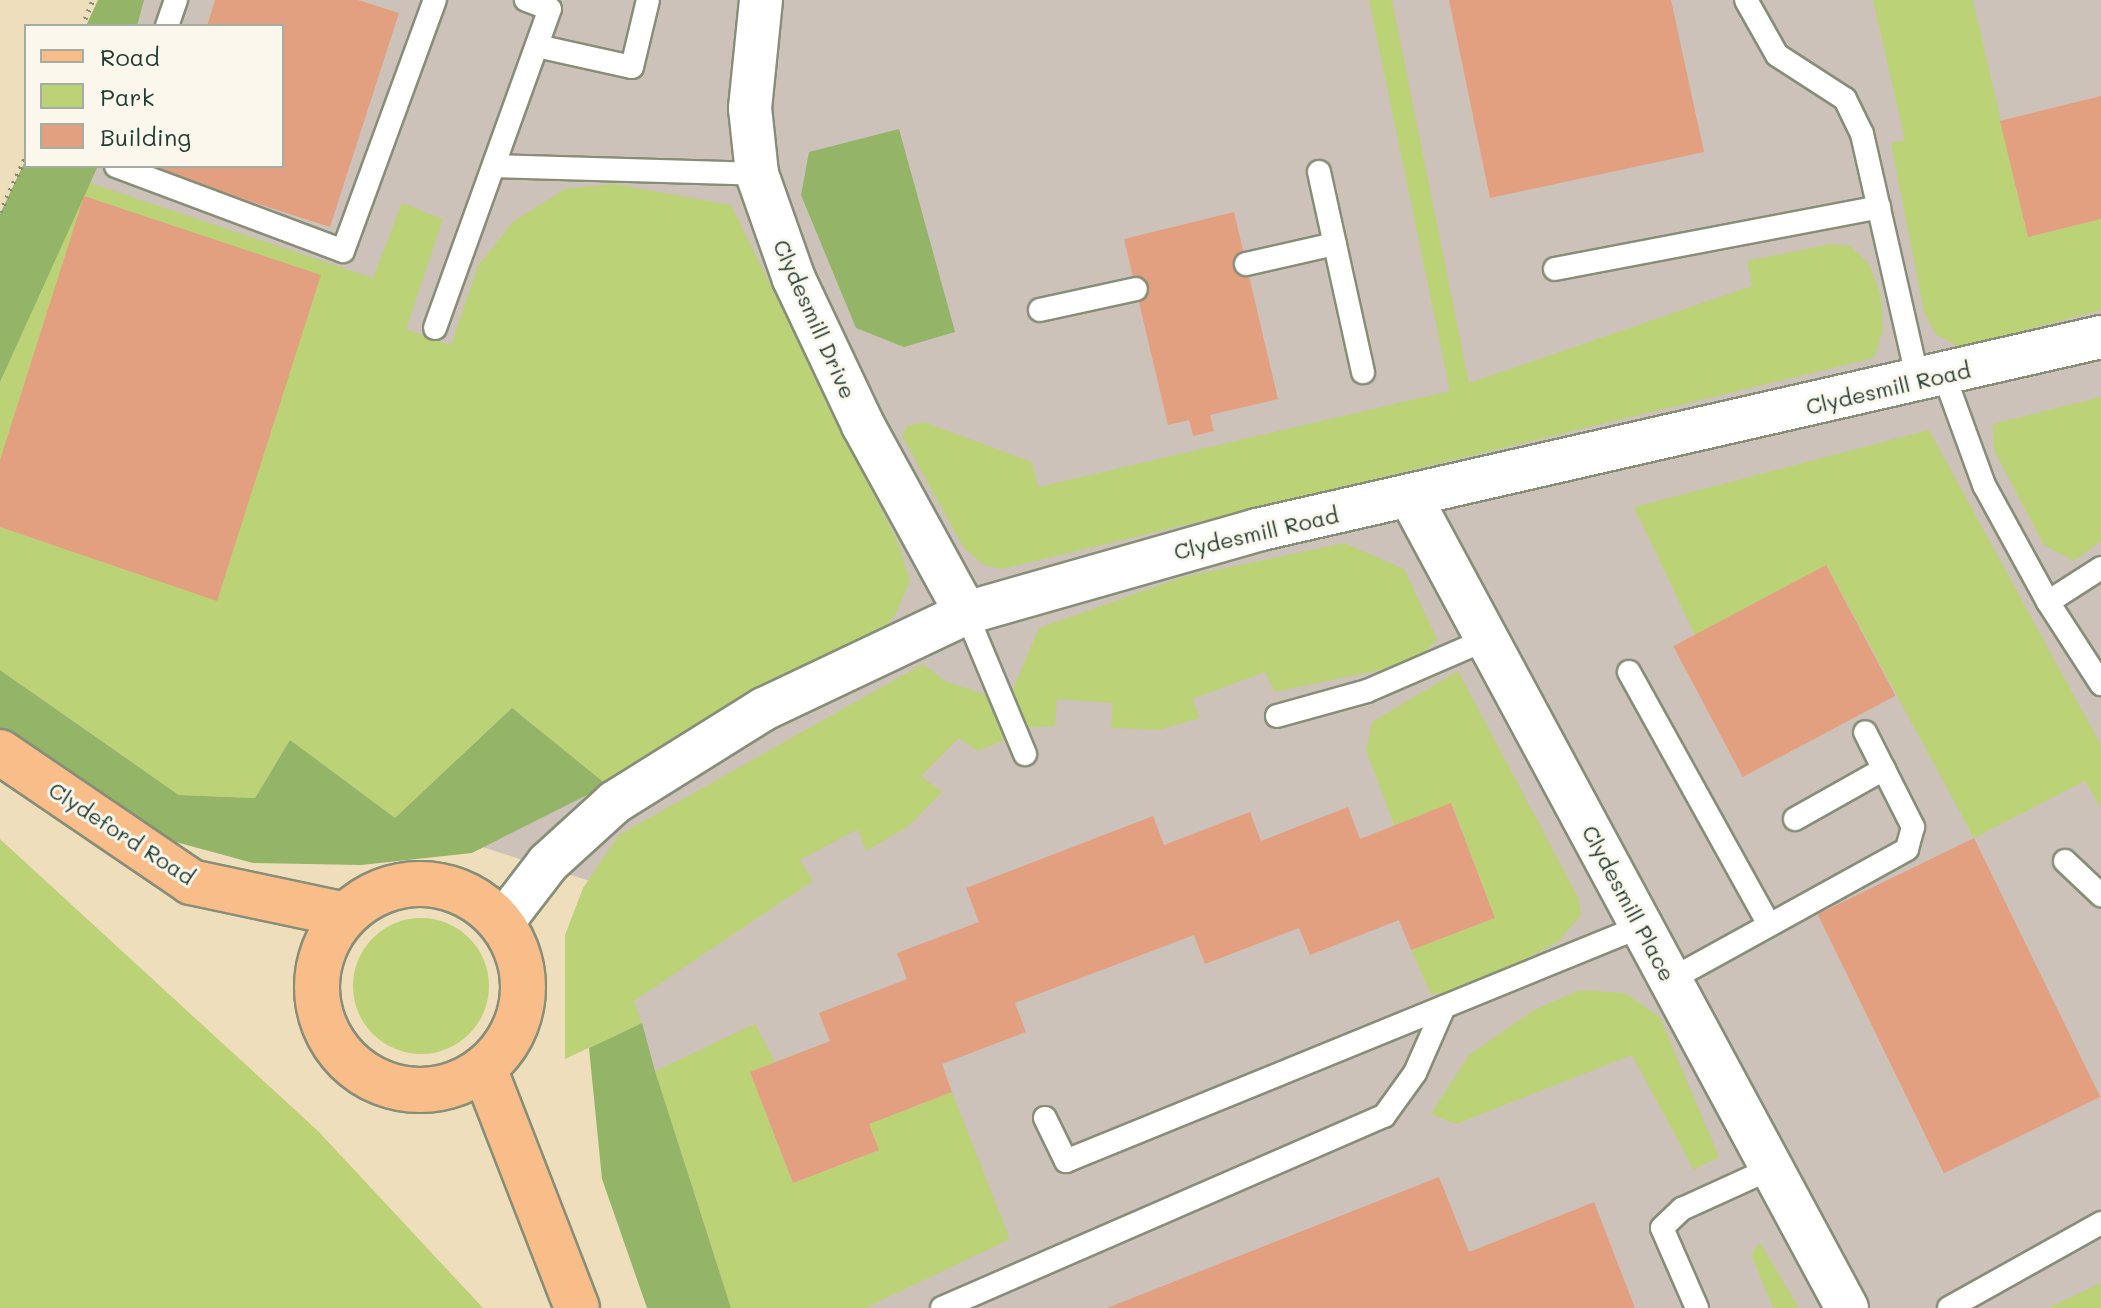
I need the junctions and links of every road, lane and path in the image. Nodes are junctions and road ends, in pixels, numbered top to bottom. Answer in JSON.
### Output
{"nodes":[{"id":1,"x":93,"y":0,"type":"edge"},
{"id":2,"x":176,"y":0,"type":"edge"},
{"id":3,"x":435,"y":0,"type":"edge"},
{"id":4,"x":526,"y":0,"type":"edge"},
{"id":5,"x":648,"y":0,"type":"edge"},
{"id":6,"x":761,"y":0,"type":"edge"},
{"id":7,"x":1746,"y":0,"type":"edge"},
{"id":8,"x":83,"y":24,"type":"edge"},
{"id":9,"x":168,"y":24,"type":"edge"},
{"id":10,"x":537,"y":46,"type":"junction"},
{"id":11,"x":24,"y":160,"type":"edge"},
{"id":12,"x":494,"y":166,"type":"junction"},
{"id":13,"x":121,"y":168,"type":"edge"},
{"id":14,"x":1319,"y":172,"type":"dead end"},
{"id":15,"x":757,"y":174,"type":"junction"},
{"id":16,"x":1879,"y":207,"type":"junction"},
{"id":17,"x":0,"y":212,"type":"edge"},
{"id":18,"x":1335,"y":244,"type":"junction"},
{"id":19,"x":1246,"y":264,"type":"dead end"},
{"id":20,"x":1555,"y":269,"type":"dead end"},
{"id":21,"x":1136,"y":289,"type":"dead end"},
{"id":22,"x":1040,"y":310,"type":"dead end"},
{"id":23,"x":435,"y":328,"type":"dead end"},
{"id":24,"x":2101,"y":337,"type":"edge"},
{"id":25,"x":1363,"y":372,"type":"dead end"},
{"id":26,"x":1931,"y":378,"type":"junction"},
{"id":27,"x":1411,"y":498,"type":"junction"},
{"id":28,"x":2101,"y":568,"type":"edge"},
{"id":29,"x":2048,"y":602,"type":"junction"},
{"id":30,"x":966,"y":613,"type":"junction"},
{"id":31,"x":1487,"y":639,"type":"junction"},
{"id":32,"x":1629,"y":672,"type":"dead end"},
{"id":33,"x":2101,"y":684,"type":"edge"},
{"id":34,"x":1277,"y":716,"type":"dead end"},
{"id":35,"x":1865,"y":732,"type":"dead end"},
{"id":36,"x":0,"y":752,"type":"edge"},
{"id":37,"x":1025,"y":754,"type":"dead end"},
{"id":38,"x":1884,"y":769,"type":"junction"},
{"id":39,"x":1795,"y":819,"type":"dead end"},
{"id":40,"x":2065,"y":861,"type":"dead end"},
{"id":41,"x":2101,"y":895,"type":"edge"},
{"id":42,"x":346,"y":915,"type":"junction"},
{"id":43,"x":502,"y":923,"type":"junction"},
{"id":44,"x":1769,"y":925,"type":"junction"},
{"id":45,"x":1642,"y":926,"type":"junction"},
{"id":46,"x":1670,"y":980,"type":"junction"},
{"id":47,"x":1444,"y":1007,"type":"junction"},
{"id":48,"x":484,"y":1068,"type":"junction"},
{"id":49,"x":1045,"y":1118,"type":"dead end"},
{"id":50,"x":1772,"y":1168,"type":"junction"},
{"id":51,"x":2101,"y":1223,"type":"edge"},
{"id":52,"x":577,"y":1308,"type":"edge"},
{"id":53,"x":942,"y":1308,"type":"edge"},
{"id":54,"x":1697,"y":1308,"type":"edge"},
{"id":55,"x":1847,"y":1308,"type":"edge"},
{"id":56,"x":1949,"y":1308,"type":"edge"}],
"edges":[{"from":1,"to":8,"type":"path"},
{"from":2,"to":9,"type":"lane"},
{"from":3,"to":13,"type":"lane"},
{"from":4,"to":10,"type":"lane"},
{"from":5,"to":10,"type":"lane"},
{"from":6,"to":15,"type":"street","name":"Clydesmill Drive"},
{"from":7,"to":16,"type":"lane"},
{"from":10,"to":12,"type":"lane"},
{"from":11,"to":17,"type":"path"},
{"from":12,"to":15,"type":"lane"},
{"from":12,"to":23,"type":"lane"},
{"from":14,"to":18,"type":"lane"},
{"from":15,"to":30,"type":"street","name":"Clydesmill Drive"},
{"from":16,"to":20,"type":"lane"},
{"from":16,"to":26,"type":"lane"},
{"from":18,"to":19,"type":"lane"},
{"from":18,"to":25,"type":"lane"},
{"from":21,"to":22,"type":"lane"},
{"from":24,"to":26,"type":"street","name":"Clydesmill Road"},
{"from":26,"to":27,"type":"street","name":"Clydesmill Road"},
{"from":26,"to":29,"type":"lane"},
{"from":27,"to":30,"type":"street","name":"Clydesmill Road"},
{"from":27,"to":31,"type":"street","name":"Clydesmill Place"},
{"from":28,"to":29,"type":"lane"},
{"from":29,"to":33,"type":"lane"},
{"from":30,"to":37,"type":"lane"},
{"from":30,"to":43,"type":"street","name":"Clydesmill Road"},
{"from":31,"to":34,"type":"lane"},
{"from":31,"to":45,"type":"street","name":"Clydesmill Place"},
{"from":32,"to":44,"type":"lane"},
{"from":35,"to":38,"type":"lane"},
{"from":36,"to":42,"type":"main road","name":"Clydeford Road"},
{"from":38,"to":39,"type":"lane"},
{"from":38,"to":44,"type":"lane"},
{"from":40,"to":41,"type":"lane"},
{"from":42,"to":43,"type":"main road"},
{"from":42,"to":48,"type":"main road"},
{"from":43,"to":48,"type":"main road"},
{"from":44,"to":46,"type":"lane"},
{"from":45,"to":46,"type":"street","name":"Clydesmill Place"},
{"from":45,"to":47,"type":"lane"},
{"from":46,"to":50,"type":"street","name":"Clydesmill Place"},
{"from":47,"to":49,"type":"lane"},
{"from":47,"to":53,"type":"lane"},
{"from":48,"to":52,"type":"main road"},
{"from":50,"to":54,"type":"lane"},
{"from":50,"to":55,"type":"street","name":"Clydesmill Place"},
{"from":51,"to":56,"type":"lane"}]}
